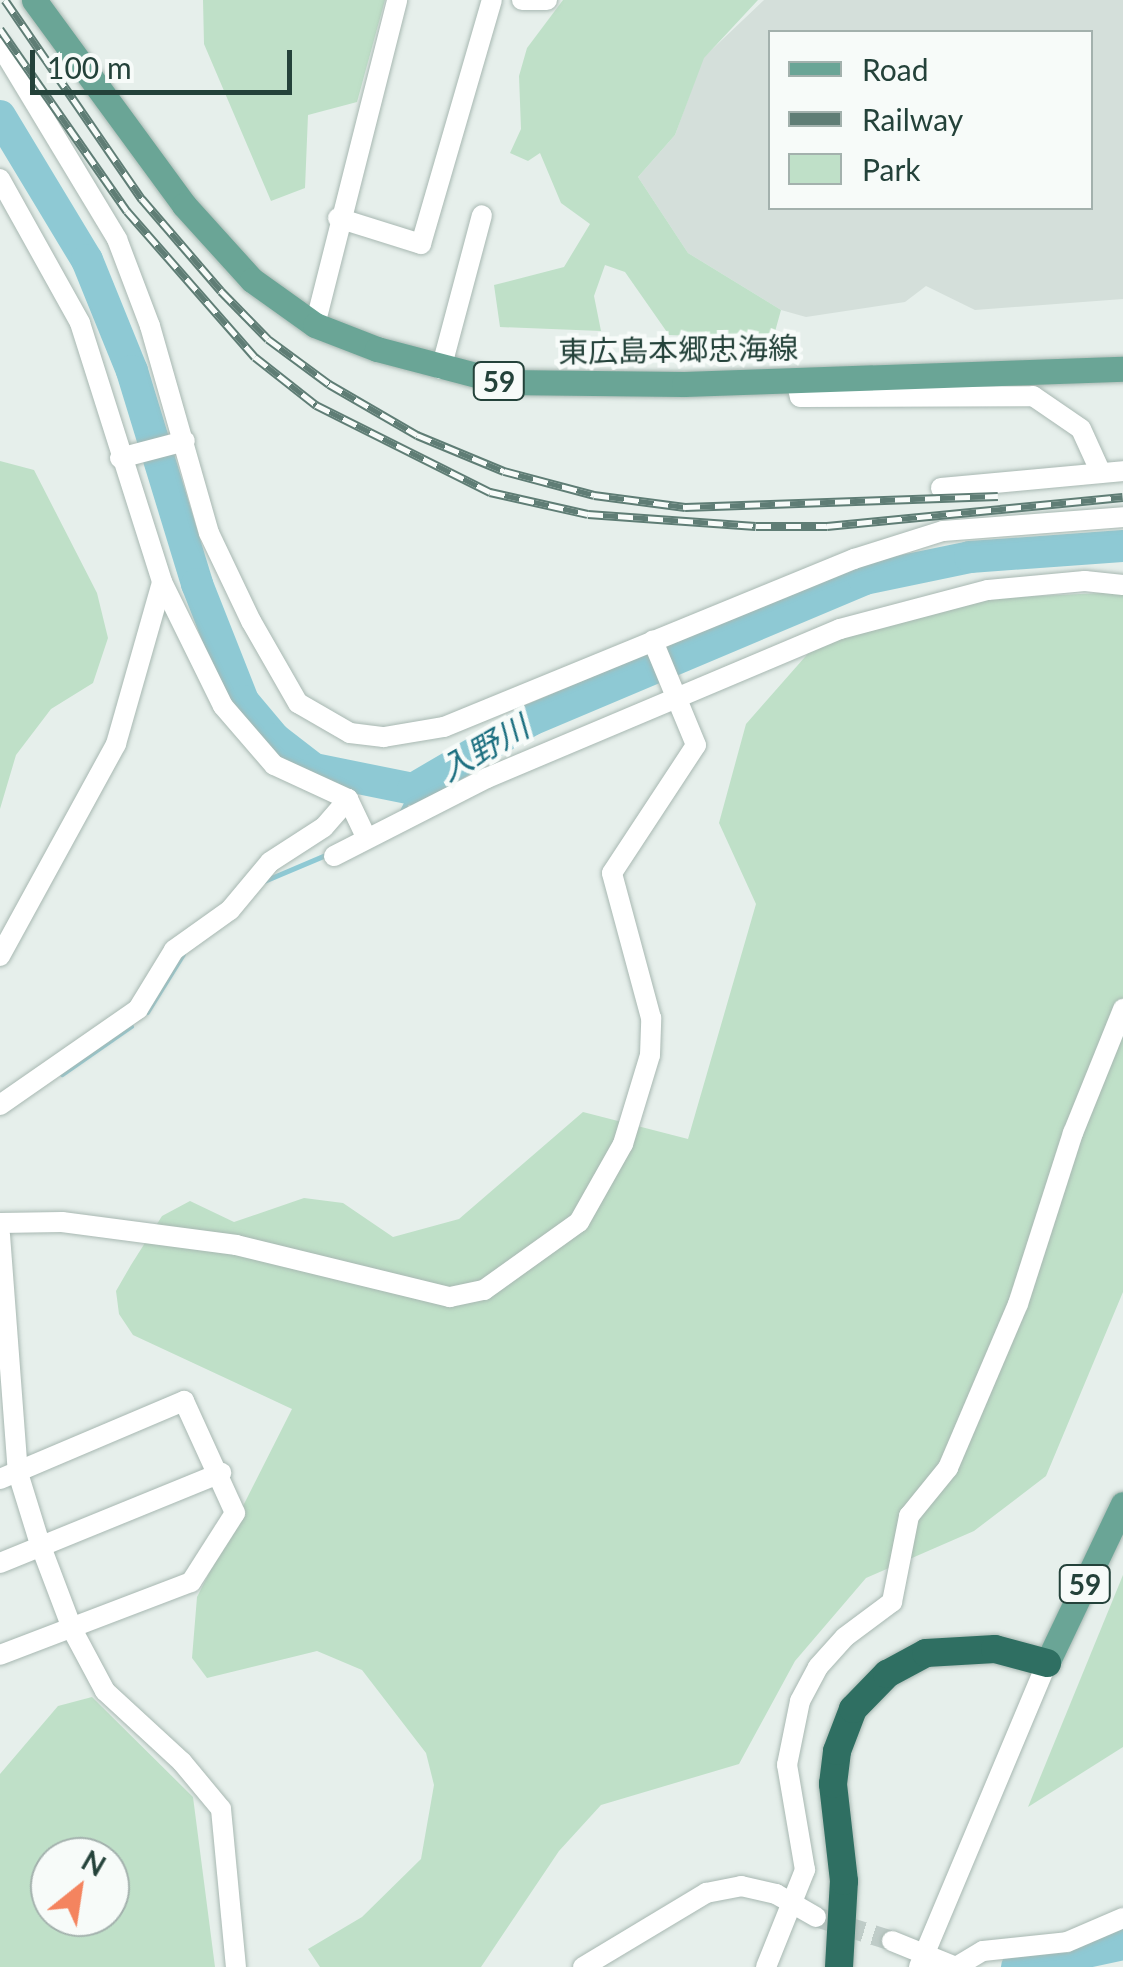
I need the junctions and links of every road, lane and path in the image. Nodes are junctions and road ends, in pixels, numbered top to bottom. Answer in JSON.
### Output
{"nodes":[{"id":1,"x":34,"y":0,"type":"edge"},
{"id":2,"x":397,"y":0,"type":"edge"},
{"id":3,"x":492,"y":0,"type":"edge"},
{"id":4,"x":522,"y":0,"type":"edge"},
{"id":5,"x":547,"y":0,"type":"edge"},
{"id":6,"x":0,"y":45,"type":"edge"},
{"id":7,"x":0,"y":179,"type":"edge"},
{"id":8,"x":482,"y":215,"type":"dead end"},
{"id":9,"x":338,"y":218,"type":"junction"},
{"id":10,"x":314,"y":325,"type":"junction"},
{"id":11,"x":442,"y":369,"type":"junction"},
{"id":12,"x":1123,"y":369,"type":"edge"},
{"id":13,"x":796,"y":380,"type":"junction"},
{"id":14,"x":185,"y":441,"type":"junction"},
{"id":15,"x":120,"y":458,"type":"junction"},
{"id":16,"x":1123,"y":471,"type":"edge"},
{"id":17,"x":1101,"y":473,"type":"junction"},
{"id":18,"x":941,"y":488,"type":"dead end"},
{"id":19,"x":1123,"y":517,"type":"edge"},
{"id":20,"x":162,"y":582,"type":"junction"},
{"id":21,"x":1123,"y":584,"type":"edge"},
{"id":22,"x":654,"y":641,"type":"junction"},
{"id":23,"x":678,"y":698,"type":"junction"},
{"id":24,"x":352,"y":806,"type":"junction"},
{"id":25,"x":366,"y":836,"type":"junction"},
{"id":26,"x":334,"y":856,"type":"dead end"},
{"id":27,"x":0,"y":956,"type":"edge"},
{"id":28,"x":1123,"y":1009,"type":"edge"},
{"id":29,"x":0,"y":1105,"type":"edge"},
{"id":30,"x":0,"y":1223,"type":"edge"},
{"id":31,"x":0,"y":1235,"type":"edge"},
{"id":32,"x":220,"y":1473,"type":"junction"},
{"id":33,"x":9,"y":1476,"type":"edge"},
{"id":34,"x":1123,"y":1504,"type":"edge"},
{"id":35,"x":40,"y":1544,"type":"junction"},
{"id":36,"x":0,"y":1563,"type":"edge"},
{"id":37,"x":73,"y":1631,"type":"junction"},
{"id":38,"x":0,"y":1655,"type":"edge"},
{"id":39,"x":1047,"y":1663,"type":"junction"},
{"id":40,"x":791,"y":1904,"type":"junction"},
{"id":41,"x":816,"y":1916,"type":"tunnel mouth"},
{"id":42,"x":1123,"y":1918,"type":"edge"},
{"id":43,"x":892,"y":1942,"type":"tunnel mouth"},
{"id":44,"x":922,"y":1960,"type":"edge"},
{"id":45,"x":236,"y":1967,"type":"edge"},
{"id":46,"x":583,"y":1967,"type":"edge"},
{"id":47,"x":766,"y":1967,"type":"edge"},
{"id":48,"x":839,"y":1967,"type":"edge"},
{"id":49,"x":956,"y":1967,"type":"edge"}],
"edges":[{"from":1,"to":10,"type":"main road","name":"東広島本郷忠海線","number":"59"},
{"from":2,"to":9,"type":"street"},
{"from":3,"to":9,"type":"street"},
{"from":4,"to":5,"type":"street"},
{"from":6,"to":14,"type":"street"},
{"from":7,"to":15,"type":"street"},
{"from":8,"to":11,"type":"street"},
{"from":9,"to":10,"type":"street"},
{"from":10,"to":11,"type":"main road","name":"東広島本郷忠海線","number":"59"},
{"from":11,"to":13,"type":"main road","name":"東広島本郷忠海線","number":"59"},
{"from":12,"to":13,"type":"main road","name":"東広島本郷忠海線","number":"59"},
{"from":13,"to":17,"type":"street"},
{"from":14,"to":15,"type":"street"},
{"from":14,"to":22,"type":"street"},
{"from":15,"to":20,"type":"street"},
{"from":16,"to":17,"type":"street"},
{"from":17,"to":18,"type":"street"},
{"from":19,"to":22,"type":"street"},
{"from":20,"to":24,"type":"street"},
{"from":20,"to":27,"type":"street"},
{"from":21,"to":23,"type":"street"},
{"from":22,"to":23,"type":"street"},
{"from":23,"to":25,"type":"street"},
{"from":23,"to":30,"type":"street"},
{"from":24,"to":25,"type":"street"},
{"from":24,"to":29,"type":"street"},
{"from":25,"to":26,"type":"street"},
{"from":28,"to":40,"type":"street"},
{"from":31,"to":33,"type":"street"},
{"from":32,"to":33,"type":"street"},
{"from":32,"to":35,"type":"street"},
{"from":32,"to":37,"type":"street"},
{"from":33,"to":35,"type":"street"},
{"from":34,"to":39,"type":"main road","number":"59"},
{"from":35,"to":36,"type":"street"},
{"from":35,"to":37,"type":"street"},
{"from":37,"to":38,"type":"street"},
{"from":37,"to":45,"type":"street"},
{"from":39,"to":44,"type":"street"},
{"from":39,"to":48,"type":"highway"},
{"from":40,"to":41,"type":"street"},
{"from":40,"to":46,"type":"street"},
{"from":40,"to":47,"type":"street"},
{"from":42,"to":49,"type":"street"},
{"from":43,"to":44,"type":"street"},
{"from":44,"to":49,"type":"street"}]}
